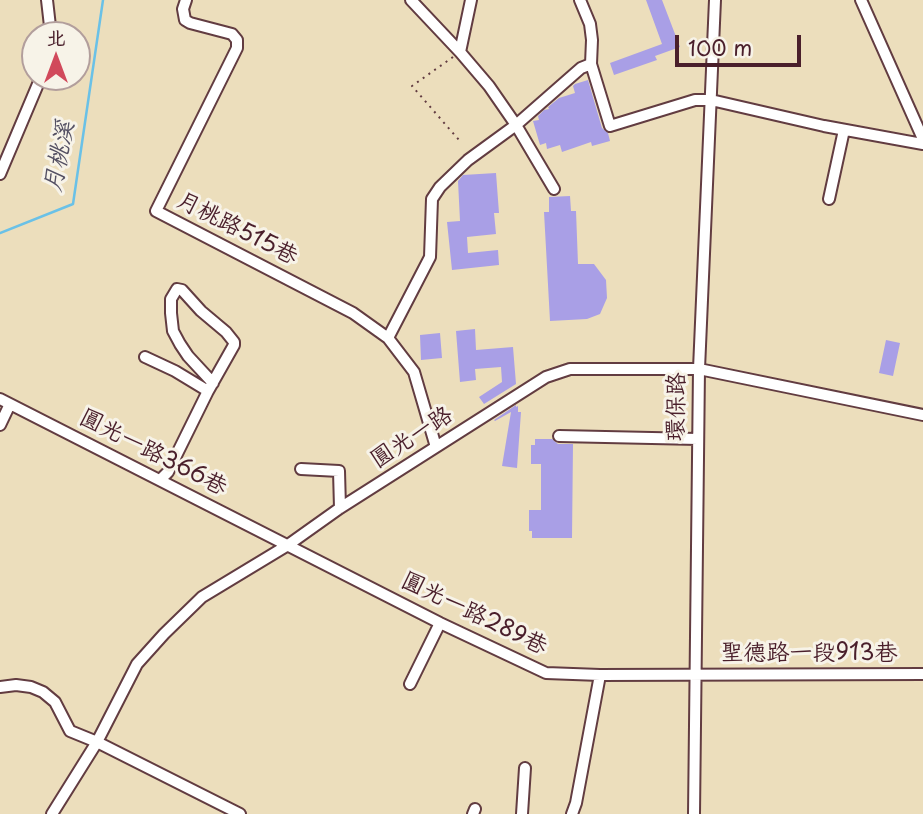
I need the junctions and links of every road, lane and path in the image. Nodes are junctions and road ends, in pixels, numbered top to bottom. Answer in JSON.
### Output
{"nodes":[{"id":1,"x":47,"y":0,"type":"edge"},
{"id":2,"x":186,"y":0,"type":"edge"},
{"id":3,"x":411,"y":0,"type":"edge"},
{"id":4,"x":580,"y":0,"type":"edge"},
{"id":5,"x":715,"y":0,"type":"edge"},
{"id":6,"x":861,"y":0,"type":"edge"},
{"id":7,"x":473,"y":1,"type":"edge"},
{"id":8,"x":49,"y":21,"type":"edge"},
{"id":9,"x":460,"y":52,"type":"junction"},
{"id":10,"x":591,"y":64,"type":"junction"},
{"id":11,"x":35,"y":91,"type":"edge"},
{"id":12,"x":711,"y":100,"type":"junction"},
{"id":13,"x":516,"y":125,"type":"junction"},
{"id":14,"x":844,"y":130,"type":"junction"},
{"id":15,"x":458,"y":140,"type":"dead end"},
{"id":16,"x":923,"y":141,"type":"edge"},
{"id":17,"x":0,"y":174,"type":"edge"},
{"id":18,"x":554,"y":189,"type":"dead end"},
{"id":19,"x":829,"y":199,"type":"dead end"},
{"id":20,"x":388,"y":338,"type":"junction"},
{"id":21,"x":145,"y":357,"type":"dead end"},
{"id":22,"x":699,"y":369,"type":"junction"},
{"id":23,"x":210,"y":387,"type":"junction"},
{"id":24,"x":5,"y":401,"type":"edge"},
{"id":25,"x":923,"y":415,"type":"edge"},
{"id":26,"x":0,"y":425,"type":"edge"},
{"id":27,"x":559,"y":436,"type":"dead end"},
{"id":28,"x":698,"y":439,"type":"junction"},
{"id":29,"x":436,"y":447,"type":"junction"},
{"id":30,"x":301,"y":469,"type":"dead end"},
{"id":31,"x":160,"y":480,"type":"junction"},
{"id":32,"x":340,"y":509,"type":"junction"},
{"id":33,"x":288,"y":545,"type":"junction"},
{"id":34,"x":440,"y":622,"type":"junction"},
{"id":35,"x":923,"y":674,"type":"edge"},
{"id":36,"x":600,"y":675,"type":"junction"},
{"id":37,"x":695,"y":675,"type":"junction"},
{"id":38,"x":410,"y":684,"type":"dead end"},
{"id":39,"x":0,"y":687,"type":"edge"},
{"id":40,"x":96,"y":742,"type":"junction"},
{"id":41,"x":525,"y":768,"type":"dead end"},
{"id":42,"x":52,"y":814,"type":"edge"},
{"id":43,"x":240,"y":814,"type":"edge"},
{"id":44,"x":522,"y":814,"type":"edge"},
{"id":45,"x":572,"y":814,"type":"edge"},
{"id":46,"x":694,"y":814,"type":"edge"}],
"edges":[{"from":1,"to":8,"type":"street"},
{"from":2,"to":20,"type":"street","name":"月桃路515巷"},
{"from":3,"to":9,"type":"street"},
{"from":4,"to":10,"type":"street"},
{"from":5,"to":12,"type":"street","name":"環保路"},
{"from":6,"to":16,"type":"street"},
{"from":7,"to":9,"type":"street"},
{"from":9,"to":13,"type":"street"},
{"from":9,"to":15,"type":"path"},
{"from":10,"to":12,"type":"street"},
{"from":10,"to":13,"type":"street"},
{"from":11,"to":17,"type":"street"},
{"from":12,"to":14,"type":"street"},
{"from":12,"to":22,"type":"street","name":"環保路"},
{"from":13,"to":18,"type":"street"},
{"from":13,"to":20,"type":"street"},
{"from":14,"to":16,"type":"street"},
{"from":14,"to":19,"type":"street"},
{"from":20,"to":29,"type":"street","name":"月桃路515巷"},
{"from":21,"to":23,"type":"street"},
{"from":22,"to":25,"type":"street","name":"圓光一路"},
{"from":22,"to":28,"type":"street","name":"環保路"},
{"from":22,"to":29,"type":"street","name":"圓光一路"},
{"from":23,"to":23,"type":"street"},
{"from":23,"to":31,"type":"street"},
{"from":24,"to":26,"type":"street"},
{"from":24,"to":31,"type":"street","name":"圓光一路366巷"},
{"from":27,"to":28,"type":"street"},
{"from":28,"to":37,"type":"street","name":"環保路"},
{"from":29,"to":32,"type":"street","name":"圓光一路"},
{"from":30,"to":32,"type":"street"},
{"from":31,"to":33,"type":"street","name":"圓光一路366巷"},
{"from":32,"to":33,"type":"street","name":"圓光一路"},
{"from":33,"to":34,"type":"street","name":"圓光一路289巷"},
{"from":33,"to":40,"type":"street","name":"圓光一路"},
{"from":34,"to":36,"type":"street","name":"圓光一路289巷"},
{"from":34,"to":38,"type":"street"},
{"from":35,"to":37,"type":"street","name":"聖德路一段913巷"},
{"from":36,"to":37,"type":"street","name":"圓光一路289巷"},
{"from":36,"to":45,"type":"street"},
{"from":37,"to":46,"type":"street","name":"環保路"},
{"from":39,"to":40,"type":"street"},
{"from":40,"to":42,"type":"street","name":"圓光一路"},
{"from":40,"to":43,"type":"street"},
{"from":41,"to":44,"type":"street"}]}
